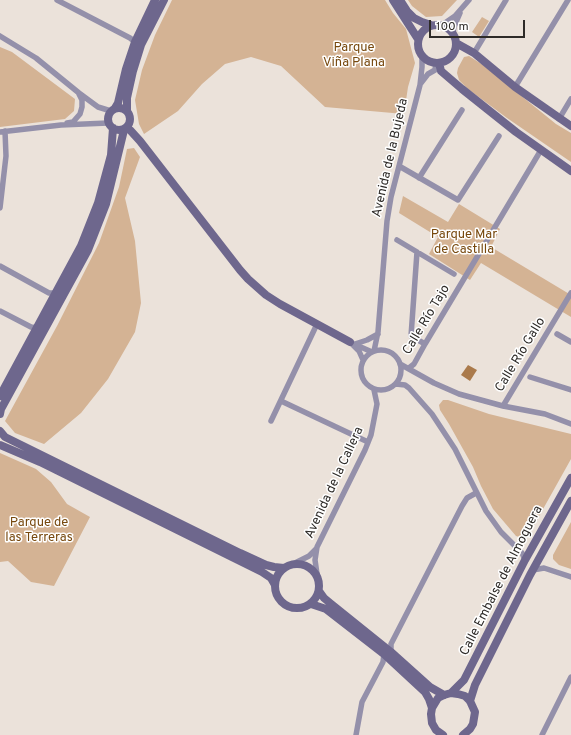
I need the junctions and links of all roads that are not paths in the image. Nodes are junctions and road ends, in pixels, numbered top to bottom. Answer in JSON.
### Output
{"nodes":[{"id":1,"x":57,"y":0,"type":"edge"},
{"id":2,"x":155,"y":0,"type":"edge"},
{"id":3,"x":164,"y":0,"type":"edge"},
{"id":4,"x":393,"y":0,"type":"edge"},
{"id":5,"x":400,"y":0,"type":"edge"},
{"id":6,"x":469,"y":0,"type":"edge"},
{"id":7,"x":506,"y":0,"type":"edge"},
{"id":8,"x":568,"y":0,"type":"edge"},
{"id":9,"x":460,"y":11,"type":"junction"},
{"id":10,"x":431,"y":25,"type":"junction"},
{"id":11,"x":442,"y":25,"type":"junction"},
{"id":12,"x":453,"y":33,"type":"junction"},
{"id":13,"x":0,"y":36,"type":"edge"},
{"id":14,"x":418,"y":39,"type":"junction"},
{"id":15,"x":135,"y":42,"type":"junction"},
{"id":16,"x":456,"y":43,"type":"junction"},
{"id":17,"x":474,"y":54,"type":"junction"},
{"id":18,"x":422,"y":56,"type":"junction"},
{"id":19,"x":437,"y":63,"type":"junction"},
{"id":20,"x":420,"y":85,"type":"junction"},
{"id":21,"x":515,"y":87,"type":"junction"},
{"id":22,"x":79,"y":93,"type":"junction"},
{"id":23,"x":571,"y":99,"type":"edge"},
{"id":24,"x":113,"y":109,"type":"junction"},
{"id":25,"x":126,"y":110,"type":"junction"},
{"id":26,"x":462,"y":110,"type":"dead end"},
{"id":27,"x":559,"y":119,"type":"junction"},
{"id":28,"x":61,"y":125,"type":"junction"},
{"id":29,"x":111,"y":125,"type":"junction"},
{"id":30,"x":571,"y":126,"type":"edge"},
{"id":31,"x":127,"y":127,"type":"junction"},
{"id":32,"x":2,"y":131,"type":"edge"},
{"id":33,"x":499,"y":136,"type":"dead end"},
{"id":34,"x":541,"y":150,"type":"junction"},
{"id":35,"x":399,"y":166,"type":"junction"},
{"id":36,"x":571,"y":171,"type":"edge"},
{"id":37,"x":419,"y":178,"type":"junction"},
{"id":38,"x":0,"y":208,"type":"edge"},
{"id":39,"x":397,"y":240,"type":"dead end"},
{"id":40,"x":417,"y":252,"type":"junction"},
{"id":41,"x":0,"y":266,"type":"edge"},
{"id":42,"x":454,"y":274,"type":"dead end"},
{"id":43,"x":56,"y":293,"type":"junction"},
{"id":44,"x":571,"y":293,"type":"edge"},
{"id":45,"x":0,"y":311,"type":"edge"},
{"id":46,"x":317,"y":324,"type":"junction"},
{"id":47,"x":38,"y":328,"type":"junction"},
{"id":48,"x":378,"y":333,"type":"junction"},
{"id":49,"x":558,"y":334,"type":"dead end"},
{"id":50,"x":571,"y":342,"type":"edge"},
{"id":51,"x":352,"y":343,"type":"junction"},
{"id":52,"x":425,"y":344,"type":"junction"},
{"id":53,"x":384,"y":350,"type":"junction"},
{"id":54,"x":373,"y":351,"type":"junction"},
{"id":55,"x":363,"y":360,"type":"junction"},
{"id":56,"x":400,"y":364,"type":"junction"},
{"id":57,"x":409,"y":368,"type":"junction"},
{"id":58,"x":402,"y":373,"type":"junction"},
{"id":59,"x":415,"y":373,"type":"junction"},
{"id":60,"x":530,"y":377,"type":"dead end"},
{"id":61,"x":396,"y":384,"type":"junction"},
{"id":62,"x":1,"y":390,"type":"edge"},
{"id":63,"x":374,"y":390,"type":"junction"},
{"id":64,"x":571,"y":390,"type":"edge"},
{"id":65,"x":384,"y":391,"type":"junction"},
{"id":66,"x":281,"y":401,"type":"junction"},
{"id":67,"x":377,"y":403,"type":"junction"},
{"id":68,"x":503,"y":406,"type":"junction"},
{"id":69,"x":0,"y":414,"type":"edge"},
{"id":70,"x":271,"y":421,"type":"dead end"},
{"id":71,"x":571,"y":424,"type":"edge"},
{"id":72,"x":0,"y":431,"type":"edge"},
{"id":73,"x":368,"y":442,"type":"junction"},
{"id":74,"x":0,"y":445,"type":"edge"},
{"id":75,"x":42,"y":459,"type":"junction"},
{"id":76,"x":571,"y":478,"type":"edge"},
{"id":77,"x":476,"y":493,"type":"junction"},
{"id":78,"x":571,"y":501,"type":"edge"},
{"id":79,"x":188,"y":531,"type":"junction"},
{"id":80,"x":316,"y":549,"type":"junction"},
{"id":81,"x":525,"y":560,"type":"junction"},
{"id":82,"x":295,"y":563,"type":"junction"},
{"id":83,"x":284,"y":568,"type":"junction"},
{"id":84,"x":533,"y":570,"type":"junction"},
{"id":85,"x":316,"y":574,"type":"junction"},
{"id":86,"x":571,"y":577,"type":"edge"},
{"id":87,"x":275,"y":585,"type":"junction"},
{"id":88,"x":319,"y":591,"type":"junction"},
{"id":89,"x":311,"y":604,"type":"junction"},
{"id":90,"x":388,"y":653,"type":"junction"},
{"id":91,"x":571,"y":677,"type":"edge"},
{"id":92,"x":447,"y":694,"type":"junction"},
{"id":93,"x":470,"y":701,"type":"junction"},
{"id":94,"x":432,"y":708,"type":"junction"},
{"id":95,"x":472,"y":732,"type":"edge"},
{"id":96,"x":356,"y":735,"type":"edge"},
{"id":97,"x":443,"y":735,"type":"edge"},
{"id":98,"x":463,"y":735,"type":"edge"},
{"id":99,"x":542,"y":735,"type":"edge"}],
"edges":[{"from":1,"to":15,"type":"street"},
{"from":2,"to":15,"type":"street"},
{"from":3,"to":25,"type":"street"},
{"from":4,"to":14,"type":"street"},
{"from":5,"to":10,"type":"street"},
{"from":6,"to":9,"type":"street"},
{"from":7,"to":17,"type":"street"},
{"from":8,"to":21,"type":"street"},
{"from":9,"to":11,"type":"street"},
{"from":9,"to":12,"type":"street"},
{"from":10,"to":11,"type":"street"},
{"from":10,"to":14,"type":"street"},
{"from":11,"to":12,"type":"street"},
{"from":12,"to":16,"type":"street"},
{"from":13,"to":22,"type":"street"},
{"from":14,"to":18,"type":"street"},
{"from":15,"to":24,"type":"street"},
{"from":16,"to":17,"type":"street"},
{"from":16,"to":19,"type":"street"},
{"from":17,"to":21,"type":"street"},
{"from":18,"to":19,"type":"street"},
{"from":18,"to":20,"type":"street","name":"Avenida de la Bujeda"},
{"from":19,"to":20,"type":"street","name":"Avenida de la Bujeda"},
{"from":19,"to":34,"type":"street"},
{"from":20,"to":35,"type":"street","name":"Avenida de la Bujeda"},
{"from":21,"to":27,"type":"street"},
{"from":22,"to":24,"type":"street"},
{"from":22,"to":28,"type":"street"},
{"from":23,"to":27,"type":"street"},
{"from":24,"to":25,"type":"street"},
{"from":24,"to":29,"type":"street"},
{"from":25,"to":31,"type":"street"},
{"from":26,"to":37,"type":"street"},
{"from":27,"to":30,"type":"street"},
{"from":28,"to":29,"type":"street"},
{"from":28,"to":32,"type":"street"},
{"from":29,"to":31,"type":"street"},
{"from":29,"to":43,"type":"street"},
{"from":31,"to":46,"type":"street"},
{"from":31,"to":69,"type":"street"},
{"from":32,"to":38,"type":"street"},
{"from":33,"to":37,"type":"street"},
{"from":34,"to":36,"type":"street"},
{"from":34,"to":52,"type":"street","name":"Calle Río Tajo"},
{"from":35,"to":37,"type":"street"},
{"from":35,"to":48,"type":"street","name":"Avenida de la Bujeda"},
{"from":39,"to":40,"type":"street"},
{"from":40,"to":42,"type":"street"},
{"from":40,"to":52,"type":"street"},
{"from":41,"to":43,"type":"street"},
{"from":43,"to":47,"type":"street"},
{"from":44,"to":68,"type":"street","name":"Calle Río Gallo"},
{"from":45,"to":47,"type":"street"},
{"from":46,"to":51,"type":"street"},
{"from":46,"to":66,"type":"street"},
{"from":47,"to":62,"type":"street"},
{"from":48,"to":51,"type":"street"},
{"from":48,"to":53,"type":"street","name":"Avenida de la Bujeda"},
{"from":48,"to":54,"type":"street","name":"Avenida de la Bujeda"},
{"from":49,"to":50,"type":"street"},
{"from":51,"to":54,"type":"street"},
{"from":51,"to":55,"type":"street"},
{"from":52,"to":57,"type":"street","name":"Calle Río Tajo"},
{"from":53,"to":54,"type":"street"},
{"from":53,"to":56,"type":"street"},
{"from":54,"to":55,"type":"street"},
{"from":55,"to":63,"type":"street"},
{"from":56,"to":57,"type":"street"},
{"from":56,"to":58,"type":"street"},
{"from":57,"to":59,"type":"street"},
{"from":58,"to":59,"type":"street"},
{"from":58,"to":61,"type":"street"},
{"from":59,"to":68,"type":"street"},
{"from":60,"to":64,"type":"street"},
{"from":61,"to":65,"type":"street"},
{"from":61,"to":77,"type":"street"},
{"from":63,"to":65,"type":"street"},
{"from":63,"to":67,"type":"street","name":"Avenida de la Callera"},
{"from":65,"to":67,"type":"street","name":"Avenida de la Callera"},
{"from":66,"to":70,"type":"street"},
{"from":66,"to":73,"type":"street"},
{"from":67,"to":73,"type":"street","name":"Avenida de la Callera"},
{"from":68,"to":71,"type":"street"},
{"from":72,"to":75,"type":"street"},
{"from":73,"to":80,"type":"street","name":"Avenida de la Callera"},
{"from":74,"to":75,"type":"street"},
{"from":75,"to":79,"type":"street"},
{"from":76,"to":81,"type":"street","name":"Calle Embalse de Almoguera"},
{"from":77,"to":81,"type":"street"},
{"from":77,"to":90,"type":"street"},
{"from":78,"to":84,"type":"street","name":"Calle Embalse de Almoguera"},
{"from":79,"to":83,"type":"street"},
{"from":79,"to":87,"type":"street"},
{"from":80,"to":82,"type":"street","name":"Avenida de la Callera"},
{"from":80,"to":85,"type":"street","name":"Avenida de la Callera"},
{"from":81,"to":92,"type":"street","name":"Calle Embalse de Almoguera"},
{"from":82,"to":83,"type":"street"},
{"from":82,"to":85,"type":"street"},
{"from":83,"to":87,"type":"street"},
{"from":84,"to":86,"type":"street"},
{"from":84,"to":93,"type":"street","name":"Calle Embalse de Almoguera"},
{"from":85,"to":88,"type":"street"},
{"from":87,"to":89,"type":"street"},
{"from":88,"to":89,"type":"street"},
{"from":88,"to":90,"type":"street"},
{"from":89,"to":90,"type":"street"},
{"from":90,"to":92,"type":"street"},
{"from":90,"to":94,"type":"street"},
{"from":90,"to":96,"type":"street"},
{"from":91,"to":99,"type":"street"},
{"from":92,"to":93,"type":"street"},
{"from":92,"to":94,"type":"street","name":"Calle Embalse de Almoguera"},
{"from":93,"to":95,"type":"street"},
{"from":94,"to":97,"type":"street"},
{"from":95,"to":98,"type":"street"}]}
